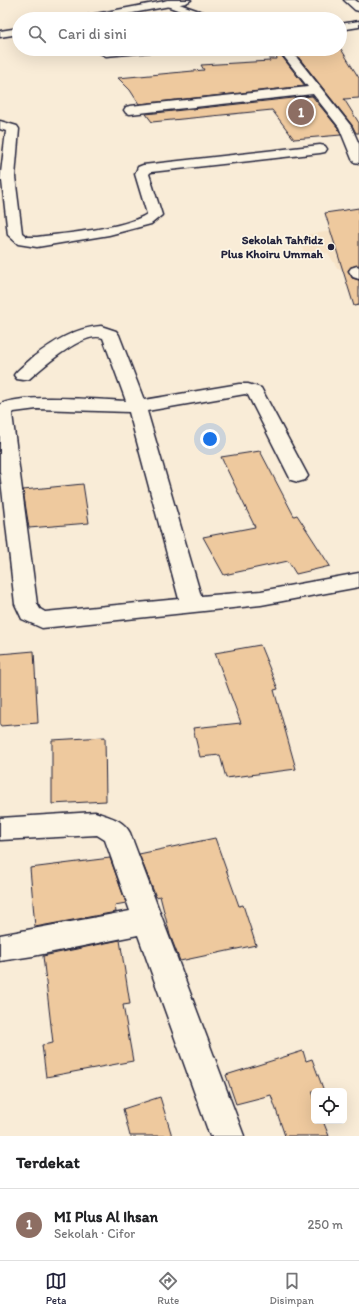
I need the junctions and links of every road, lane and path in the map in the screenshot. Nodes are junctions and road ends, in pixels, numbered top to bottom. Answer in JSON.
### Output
{"nodes":[{"id":1,"x":186,"y":0,"type":"edge"},
{"id":2,"x":349,"y":0,"type":"edge"},
{"id":3,"x":168,"y":3,"type":"junction"},
{"id":4,"x":359,"y":8,"type":"edge"},
{"id":5,"x":121,"y":12,"type":"edge"},
{"id":6,"x":193,"y":12,"type":"edge"},
{"id":7,"x":359,"y":24,"type":"edge"},
{"id":8,"x":347,"y":25,"type":"edge"},
{"id":9,"x":12,"y":32,"type":"edge"},
{"id":10,"x":0,"y":34,"type":"edge"},
{"id":11,"x":289,"y":56,"type":"edge"},
{"id":12,"x":316,"y":90,"type":"junction"},
{"id":13,"x":130,"y":110,"type":"dead end"},
{"id":14,"x":0,"y":125,"type":"edge"},
{"id":15,"x":320,"y":148,"type":"dead end"},
{"id":16,"x":359,"y":159,"type":"edge"},
{"id":17,"x":4,"y":177,"type":"edge"},
{"id":18,"x":22,"y":374,"type":"dead end"},
{"id":19,"x":137,"y":407,"type":"junction"},
{"id":20,"x":298,"y":476,"type":"dead end"},
{"id":21,"x":359,"y":580,"type":"edge"},
{"id":22,"x":192,"y":605,"type":"junction"},
{"id":23,"x":0,"y":829,"type":"edge"},
{"id":24,"x":148,"y":920,"type":"junction"},
{"id":25,"x":0,"y":948,"type":"edge"},
{"id":26,"x":227,"y":1136,"type":"edge"}],
"edges":[{"from":1,"to":3,"type":"street"},
{"from":2,"to":4,"type":"street"},
{"from":3,"to":5,"type":"street"},
{"from":3,"to":6,"type":"street"},
{"from":7,"to":8,"type":"street"},
{"from":9,"to":10,"type":"street"},
{"from":11,"to":12,"type":"street"},
{"from":12,"to":13,"type":"street"},
{"from":12,"to":16,"type":"street"},
{"from":14,"to":17,"type":"street"},
{"from":15,"to":17,"type":"street"},
{"from":18,"to":19,"type":"street"},
{"from":19,"to":20,"type":"street"},
{"from":19,"to":22,"type":"street"},
{"from":19,"to":22,"type":"street"},
{"from":21,"to":22,"type":"street"},
{"from":23,"to":24,"type":"street"},
{"from":24,"to":25,"type":"street"},
{"from":24,"to":26,"type":"street"}]}
